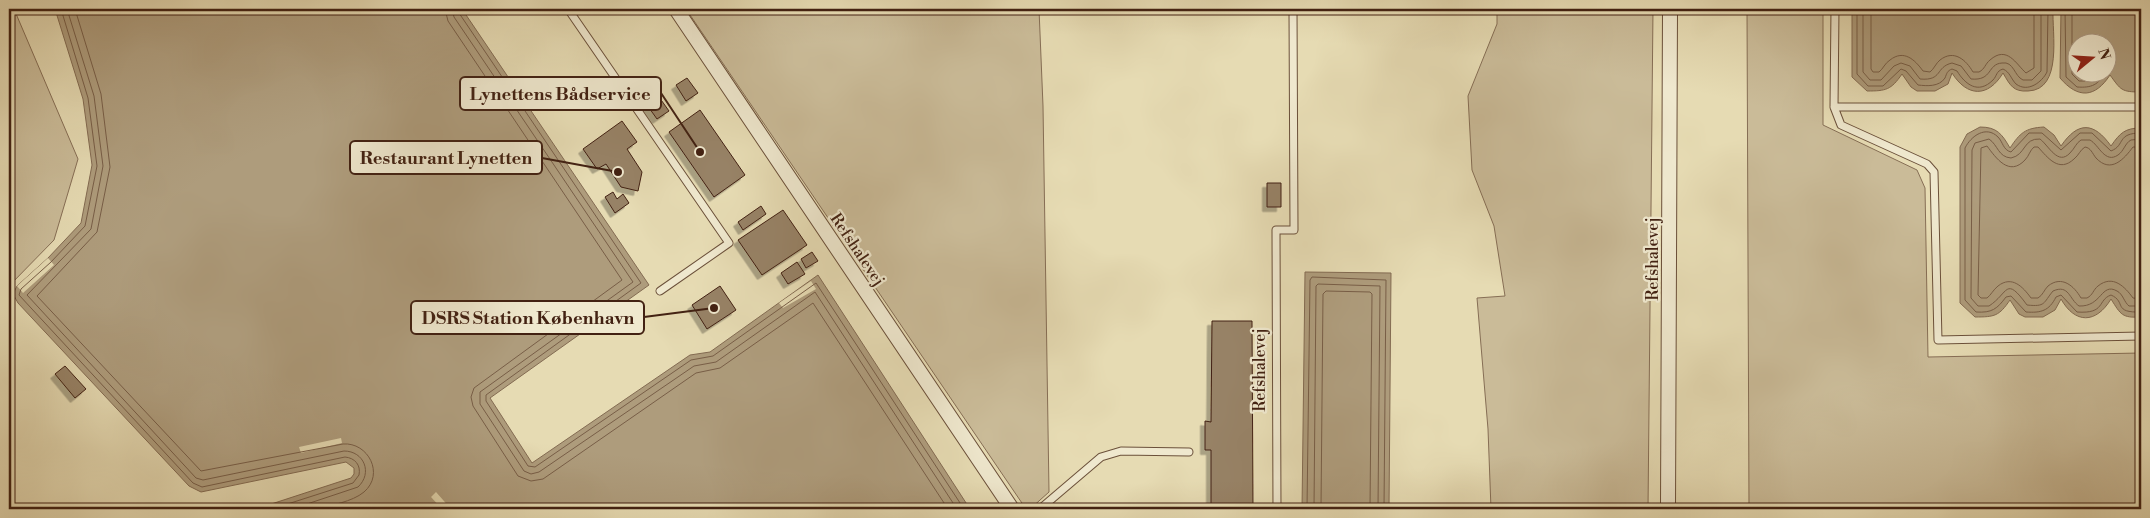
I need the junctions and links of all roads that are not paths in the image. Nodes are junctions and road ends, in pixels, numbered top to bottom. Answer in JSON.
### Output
{"nodes":[{"id":1,"x":568,"y":9,"type":"edge"},
{"id":2,"x":676,"y":9,"type":"edge"},
{"id":3,"x":1293,"y":9,"type":"edge"},
{"id":4,"x":1670,"y":9,"type":"edge"},
{"id":5,"x":1835,"y":9,"type":"edge"},
{"id":6,"x":1834,"y":107,"type":"junction"},
{"id":7,"x":2141,"y":107,"type":"edge"},
{"id":8,"x":660,"y":291,"type":"dead end"},
{"id":9,"x":2141,"y":336,"type":"edge"},
{"id":10,"x":1189,"y":452,"type":"dead end"},
{"id":11,"x":1012,"y":509,"type":"edge"},
{"id":12,"x":1040,"y":509,"type":"edge"},
{"id":13,"x":1277,"y":509,"type":"edge"},
{"id":14,"x":1668,"y":509,"type":"edge"}],
"edges":[{"from":1,"to":8,"type":"lane"},
{"from":2,"to":11,"type":"street","name":"Refshalevej"},
{"from":3,"to":13,"type":"lane","name":"Refshalevej"},
{"from":4,"to":14,"type":"street","name":"Refshalevej"},
{"from":5,"to":6,"type":"lane"},
{"from":6,"to":7,"type":"lane"},
{"from":6,"to":9,"type":"lane"},
{"from":10,"to":12,"type":"lane"}]}
